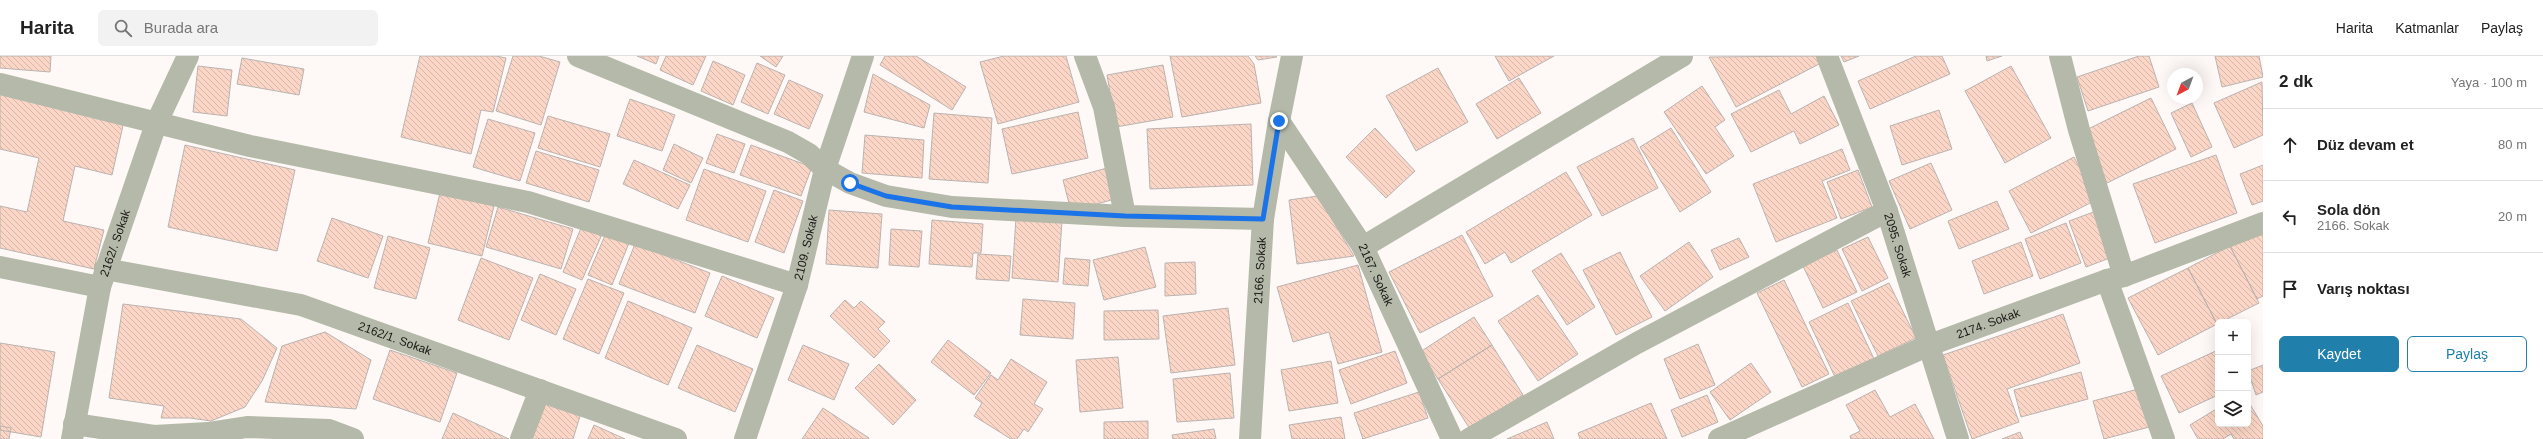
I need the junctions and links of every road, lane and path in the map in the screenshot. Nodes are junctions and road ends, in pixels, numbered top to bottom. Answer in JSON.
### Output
{"nodes":[{"id":1,"x":188,"y":56,"type":"edge"},
{"id":2,"x":578,"y":56,"type":"edge"},
{"id":3,"x":864,"y":56,"type":"edge"},
{"id":4,"x":1085,"y":56,"type":"edge"},
{"id":5,"x":1292,"y":56,"type":"edge"},
{"id":6,"x":1682,"y":56,"type":"edge"},
{"id":7,"x":1827,"y":56,"type":"edge"},
{"id":8,"x":2060,"y":56,"type":"edge"},
{"id":9,"x":0,"y":84,"type":"edge"},
{"id":10,"x":1279,"y":121,"type":"junction"},
{"id":11,"x":156,"y":124,"type":"junction"},
{"id":12,"x":825,"y":169,"type":"junction"},
{"id":13,"x":1887,"y":211,"type":"junction"},
{"id":14,"x":1125,"y":216,"type":"junction"},
{"id":15,"x":1263,"y":219,"type":"junction"},
{"id":16,"x":2263,"y":223,"type":"edge"},
{"id":17,"x":1363,"y":247,"type":"junction"},
{"id":18,"x":0,"y":267,"type":"edge"},
{"id":19,"x":102,"y":278,"type":"junction"},
{"id":20,"x":2116,"y":278,"type":"junction"},
{"id":21,"x":797,"y":285,"type":"junction"},
{"id":22,"x":1927,"y":346,"type":"junction"},
{"id":23,"x":540,"y":390,"type":"junction"},
{"id":24,"x":73,"y":431,"type":"edge"},
{"id":25,"x":354,"y":439,"type":"edge"},
{"id":26,"x":521,"y":439,"type":"edge"},
{"id":27,"x":676,"y":439,"type":"edge"},
{"id":28,"x":745,"y":439,"type":"edge"},
{"id":29,"x":1250,"y":439,"type":"edge"},
{"id":30,"x":1452,"y":439,"type":"edge"},
{"id":31,"x":1468,"y":439,"type":"edge"},
{"id":32,"x":1719,"y":439,"type":"edge"},
{"id":33,"x":1958,"y":439,"type":"edge"},
{"id":34,"x":2164,"y":439,"type":"edge"}],
"edges":[{"from":1,"to":11,"type":"street","name":"2162/. Sokak"},
{"from":2,"to":12,"type":"street"},
{"from":3,"to":12,"type":"street","name":"2109. Sokak"},
{"from":4,"to":14,"type":"street"},
{"from":5,"to":10,"type":"street","name":"2166. Sokak"},
{"from":6,"to":17,"type":"street"},
{"from":7,"to":13,"type":"street","name":"2095. Sokak"},
{"from":8,"to":20,"type":"street"},
{"from":9,"to":11,"type":"street"},
{"from":10,"to":15,"type":"street","name":"2166. Sokak"},
{"from":10,"to":17,"type":"street","name":"2167. Sokak"},
{"from":11,"to":19,"type":"street","name":"2162/. Sokak"},
{"from":11,"to":21,"type":"street"},
{"from":12,"to":14,"type":"street"},
{"from":12,"to":21,"type":"street","name":"2109. Sokak"},
{"from":13,"to":22,"type":"street","name":"2095. Sokak"},
{"from":13,"to":31,"type":"street"},
{"from":14,"to":15,"type":"street"},
{"from":15,"to":29,"type":"street","name":"2166. Sokak"},
{"from":16,"to":20,"type":"street","name":"2174. Sokak"},
{"from":17,"to":30,"type":"street","name":"2167. Sokak"},
{"from":18,"to":19,"type":"street","name":"2162/1. Sokak"},
{"from":19,"to":23,"type":"street","name":"2162/1. Sokak"},
{"from":19,"to":24,"type":"street","name":"2162/. Sokak"},
{"from":20,"to":22,"type":"street","name":"2174. Sokak"},
{"from":20,"to":34,"type":"street"},
{"from":21,"to":28,"type":"street","name":"2109. Sokak"},
{"from":22,"to":32,"type":"street","name":"2174. Sokak"},
{"from":22,"to":33,"type":"street","name":"2095. Sokak"},
{"from":23,"to":26,"type":"street"},
{"from":23,"to":27,"type":"street","name":"2162/1. Sokak"},
{"from":24,"to":25,"type":"street"}]}
